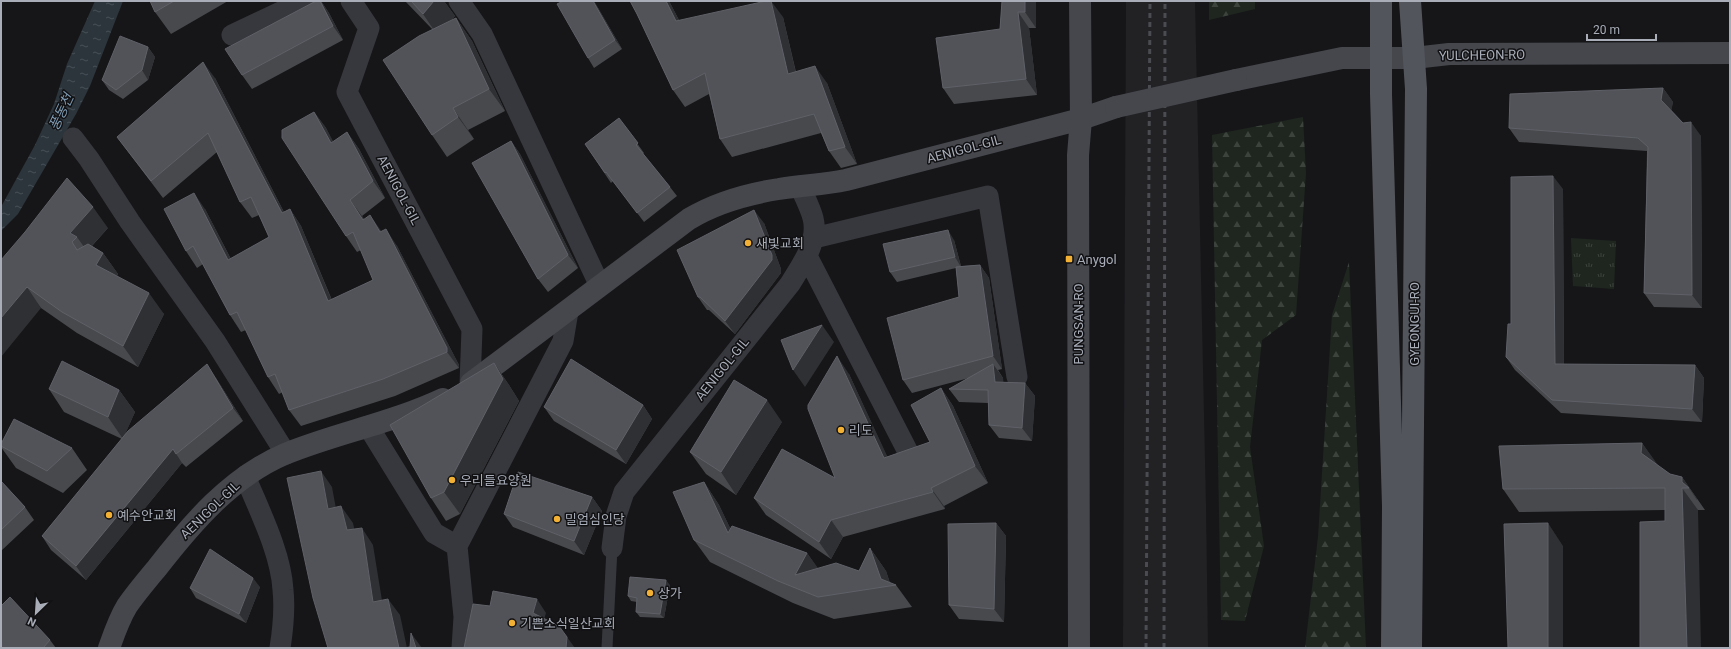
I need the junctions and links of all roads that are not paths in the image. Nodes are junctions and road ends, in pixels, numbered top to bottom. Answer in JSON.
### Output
{"nodes":[{"id":1,"x":304,"y":1,"type":"edge"},
{"id":2,"x":352,"y":1,"type":"edge"},
{"id":3,"x":459,"y":1,"type":"edge"},
{"id":4,"x":1080,"y":1,"type":"edge"},
{"id":5,"x":1381,"y":1,"type":"edge"},
{"id":6,"x":1410,"y":1,"type":"edge"},
{"id":7,"x":232,"y":35,"type":"dead end"},
{"id":8,"x":1730,"y":53,"type":"edge"},
{"id":9,"x":1381,"y":58,"type":"junction"},
{"id":10,"x":1414,"y":58,"type":"junction"},
{"id":11,"x":1080,"y":119,"type":"junction"},
{"id":12,"x":73,"y":138,"type":"dead end"},
{"id":13,"x":800,"y":186,"type":"junction"},
{"id":14,"x":810,"y":247,"type":"junction"},
{"id":15,"x":600,"y":286,"type":"junction"},
{"id":16,"x":568,"y":311,"type":"junction"},
{"id":17,"x":1017,"y":377,"type":"dead end"},
{"id":18,"x":470,"y":384,"type":"junction"},
{"id":19,"x":368,"y":426,"type":"junction"},
{"id":20,"x":907,"y":450,"type":"edge"},
{"id":21,"x":286,"y":454,"type":"junction"},
{"id":22,"x":245,"y":476,"type":"junction"},
{"id":23,"x":457,"y":546,"type":"junction"},
{"id":24,"x":612,"y":548,"type":"joint"},
{"id":25,"x":109,"y":648,"type":"edge"},
{"id":26,"x":280,"y":648,"type":"edge"},
{"id":27,"x":462,"y":648,"type":"edge"},
{"id":28,"x":607,"y":648,"type":"edge"},
{"id":29,"x":1079,"y":648,"type":"edge"},
{"id":30,"x":1392,"y":648,"type":"edge"},
{"id":31,"x":1411,"y":648,"type":"edge"}],
"edges":[{"from":1,"to":7,"type":"street"},
{"from":2,"to":18,"type":"street","name":"AENIGOL-GIL"},
{"from":3,"to":15,"type":"street"},
{"from":4,"to":11,"type":"main road","name":"PUNGSAN-RO"},
{"from":5,"to":9,"type":"main road","name":"GYEONGUI-RO"},
{"from":6,"to":10,"type":"main road","name":"GYEONGUI-RO"},
{"from":8,"to":10,"type":"main road","name":"YULCHEON-RO"},
{"from":9,"to":10,"type":"main road","name":"YULCHEON-RO"},
{"from":9,"to":11,"type":"main road","name":"YULCHEON-RO","bridge":true},
{"from":9,"to":30,"type":"main road","name":"GYEONGUI-RO"},
{"from":10,"to":31,"type":"main road","name":"GYEONGUI-RO"},
{"from":11,"to":13,"type":"main road","name":"AENIGOL-GIL"},
{"from":11,"to":29,"type":"main road","name":"PUNGSAN-RO"},
{"from":12,"to":21,"type":"street"},
{"from":13,"to":14,"type":"street"},
{"from":13,"to":15,"type":"main road","name":"AENIGOL-GIL"},
{"from":14,"to":17,"type":"street"},
{"from":14,"to":20,"type":"street"},
{"from":14,"to":24,"type":"street","name":"AENIGOL-GIL"},
{"from":15,"to":16,"type":"main road","name":"AENIGOL-GIL"},
{"from":16,"to":18,"type":"main road","name":"AENIGOL-GIL"},
{"from":16,"to":23,"type":"street"},
{"from":18,"to":19,"type":"main road","name":"AENIGOL-GIL"},
{"from":19,"to":21,"type":"main road","name":"AENIGOL-GIL"},
{"from":19,"to":23,"type":"street"},
{"from":21,"to":22,"type":"main road","name":"AENIGOL-GIL"},
{"from":22,"to":25,"type":"main road","name":"AENIGOL-GIL"},
{"from":22,"to":26,"type":"street"},
{"from":23,"to":27,"type":"street"},
{"from":24,"to":28,"type":"lane"}]}
